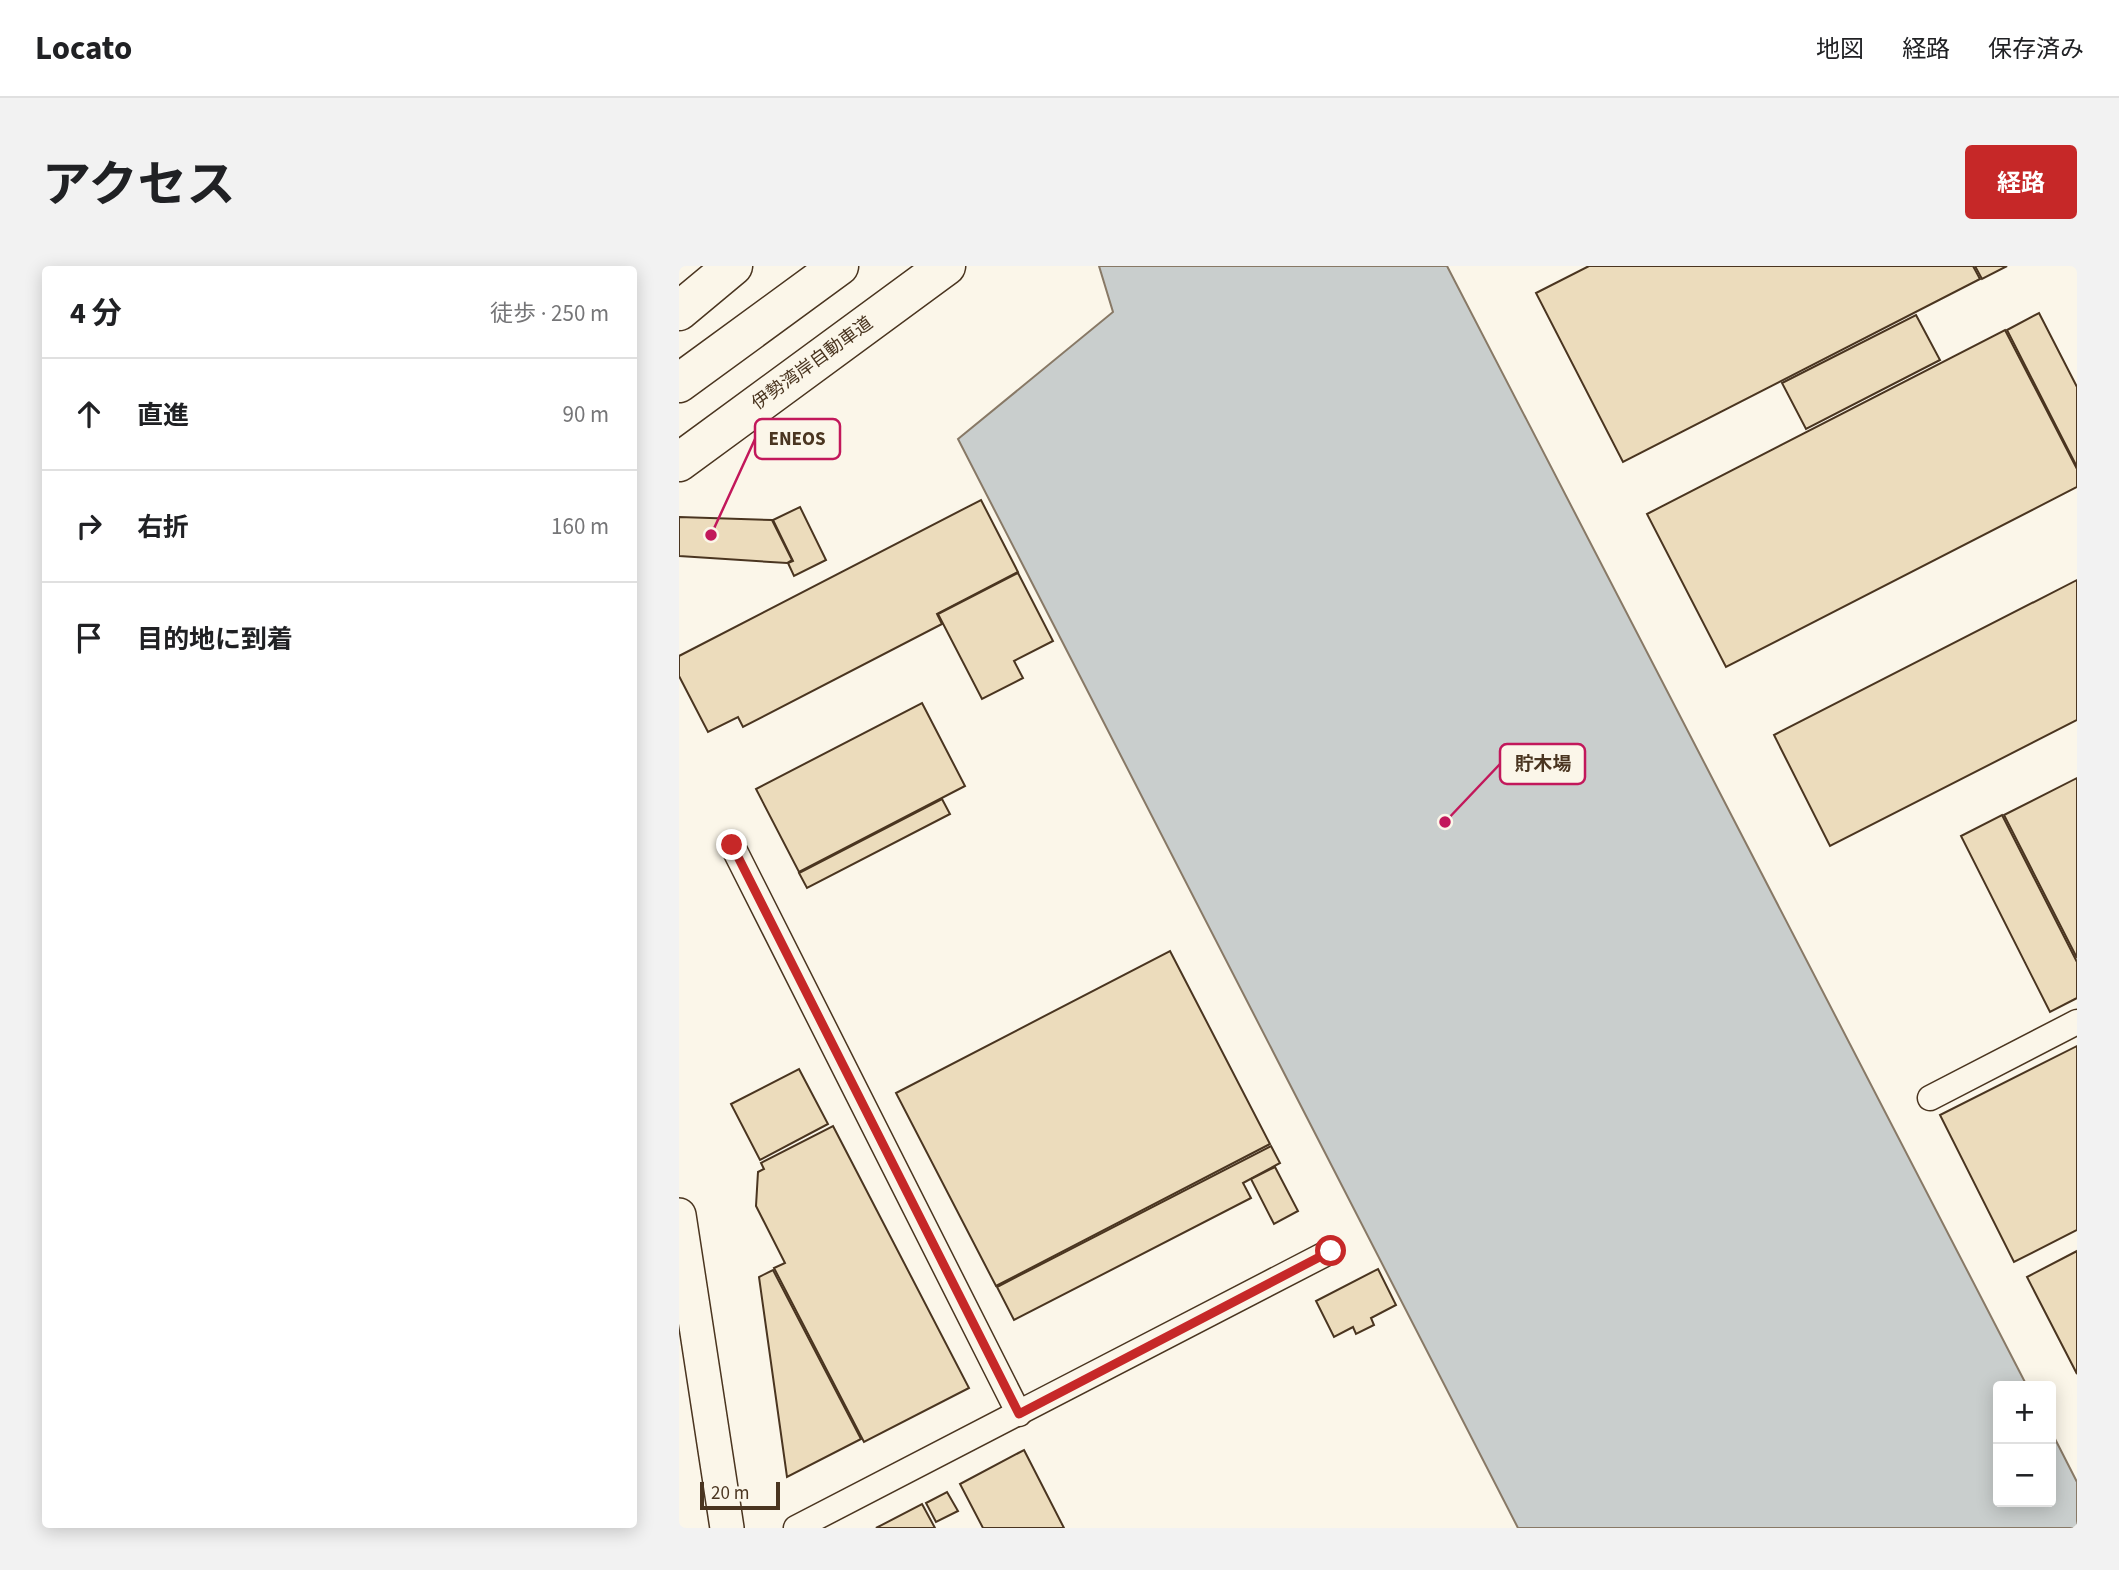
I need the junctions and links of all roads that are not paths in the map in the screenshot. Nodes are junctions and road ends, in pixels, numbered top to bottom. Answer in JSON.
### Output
{"nodes":[{"id":1,"x":733,"y":266,"type":"edge"},
{"id":2,"x":839,"y":266,"type":"edge"},
{"id":3,"x":946,"y":266,"type":"edge"},
{"id":4,"x":679,"y":311,"type":"edge"},
{"id":5,"x":679,"y":383,"type":"edge"},
{"id":6,"x":679,"y":462,"type":"edge"},
{"id":7,"x":732,"y":845,"type":"dead end"},
{"id":8,"x":2077,"y":1022,"type":"edge"},
{"id":9,"x":1930,"y":1098,"type":"dead end"},
{"id":10,"x":679,"y":1215,"type":"edge"},
{"id":11,"x":1331,"y":1251,"type":"dead end"},
{"id":12,"x":1019,"y":1414,"type":"junction"},
{"id":13,"x":727,"y":1528,"type":"edge"},
{"id":14,"x":796,"y":1528,"type":"edge"}],
"edges":[{"from":1,"to":4,"type":"main road"},
{"from":2,"to":5,"type":"main road"},
{"from":3,"to":6,"type":"main road","name":"伊勢湾岸自動車道"},
{"from":7,"to":12,"type":"street"},
{"from":8,"to":9,"type":"street"},
{"from":10,"to":13,"type":"street"},
{"from":11,"to":12,"type":"street"},
{"from":12,"to":14,"type":"street"}]}
